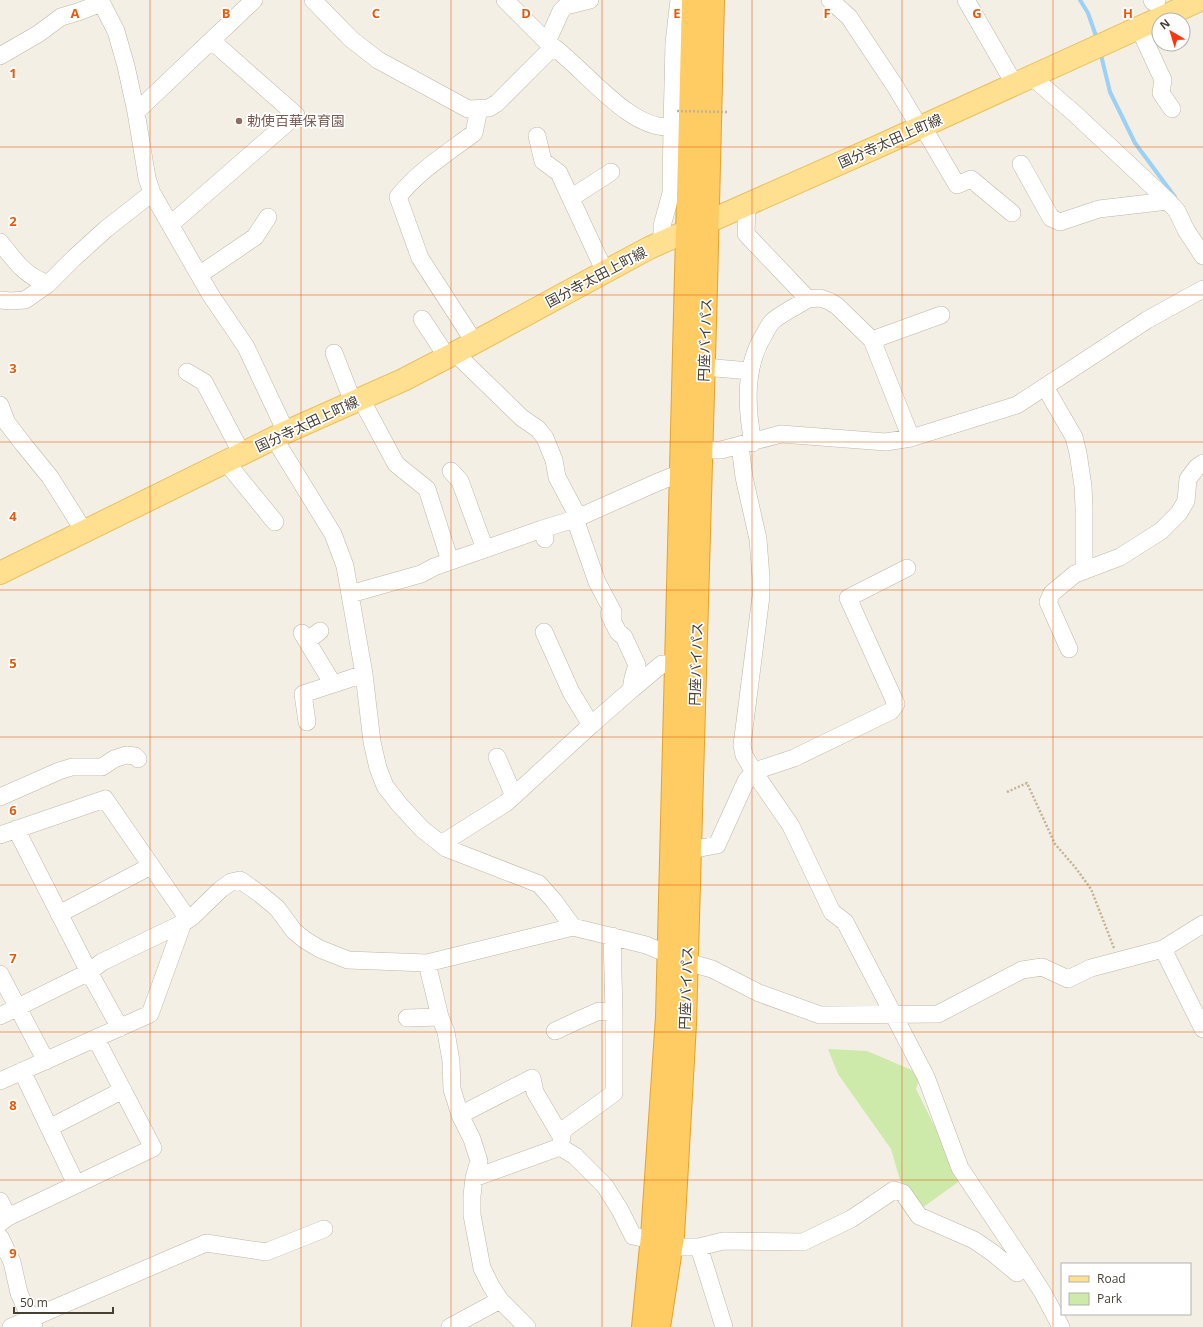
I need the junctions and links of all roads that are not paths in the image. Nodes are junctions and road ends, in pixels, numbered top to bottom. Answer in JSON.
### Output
{"nodes":[{"id":1,"x":254,"y":0,"type":"edge"},
{"id":2,"x":312,"y":0,"type":"edge"},
{"id":3,"x":505,"y":0,"type":"edge"},
{"id":4,"x":590,"y":0,"type":"edge"},
{"id":5,"x":679,"y":0,"type":"edge"},
{"id":6,"x":693,"y":0,"type":"edge"},
{"id":7,"x":713,"y":0,"type":"edge"},
{"id":8,"x":830,"y":0,"type":"edge"},
{"id":9,"x":966,"y":0,"type":"edge"},
{"id":10,"x":1152,"y":0,"type":"edge"},
{"id":11,"x":1157,"y":0,"type":"edge"},
{"id":12,"x":1200,"y":0,"type":"edge"},
{"id":13,"x":101,"y":1,"type":"edge"},
{"id":14,"x":566,"y":3,"type":"edge"},
{"id":15,"x":1139,"y":28,"type":"junction"},
{"id":16,"x":212,"y":41,"type":"junction"},
{"id":17,"x":550,"y":44,"type":"junction"},
{"id":18,"x":0,"y":56,"type":"edge"},
{"id":19,"x":1023,"y":81,"type":"junction"},
{"id":20,"x":479,"y":109,"type":"junction"},
{"id":21,"x":1172,"y":109,"type":"dead end"},
{"id":22,"x":136,"y":112,"type":"junction"},
{"id":23,"x":674,"y":119,"type":"junction"},
{"id":24,"x":922,"y":127,"type":"junction"},
{"id":25,"x":537,"y":136,"type":"dead end"},
{"id":26,"x":1021,"y":164,"type":"dead end"},
{"id":27,"x":611,"y":172,"type":"dead end"},
{"id":28,"x":152,"y":193,"type":"junction"},
{"id":29,"x":570,"y":198,"type":"junction"},
{"id":30,"x":1168,"y":201,"type":"junction"},
{"id":31,"x":747,"y":205,"type":"junction"},
{"id":32,"x":1012,"y":213,"type":"dead end"},
{"id":33,"x":268,"y":217,"type":"dead end"},
{"id":34,"x":708,"y":222,"type":"junction"},
{"id":35,"x":171,"y":224,"type":"junction"},
{"id":36,"x":687,"y":231,"type":"junction"},
{"id":37,"x":662,"y":242,"type":"junction"},
{"id":38,"x":1,"y":246,"type":"edge"},
{"id":39,"x":1203,"y":256,"type":"edge"},
{"id":40,"x":605,"y":272,"type":"junction"},
{"id":41,"x":199,"y":275,"type":"junction"},
{"id":42,"x":48,"y":284,"type":"junction"},
{"id":43,"x":1203,"y":289,"type":"edge"},
{"id":44,"x":0,"y":300,"type":"edge"},
{"id":45,"x":808,"y":300,"type":"junction"},
{"id":46,"x":941,"y":315,"type":"dead end"},
{"id":47,"x":422,"y":319,"type":"dead end"},
{"id":48,"x":872,"y":340,"type":"junction"},
{"id":49,"x":475,"y":343,"type":"junction"},
{"id":50,"x":334,"y":354,"type":"dead end"},
{"id":51,"x":451,"y":355,"type":"junction"},
{"id":52,"x":704,"y":367,"type":"junction"},
{"id":53,"x":750,"y":371,"type":"junction"},
{"id":54,"x":187,"y":372,"type":"dead end"},
{"id":55,"x":1045,"y":387,"type":"junction"},
{"id":56,"x":357,"y":400,"type":"junction"},
{"id":57,"x":0,"y":405,"type":"edge"},
{"id":58,"x":280,"y":435,"type":"junction"},
{"id":59,"x":911,"y":438,"type":"junction"},
{"id":60,"x":746,"y":444,"type":"junction"},
{"id":61,"x":702,"y":450,"type":"junction"},
{"id":62,"x":234,"y":458,"type":"junction"},
{"id":63,"x":1203,"y":463,"type":"edge"},
{"id":64,"x":450,"y":471,"type":"dead end"},
{"id":65,"x":681,"y":473,"type":"junction"},
{"id":66,"x":575,"y":520,"type":"junction"},
{"id":67,"x":275,"y":522,"type":"dead end"},
{"id":68,"x":84,"y":531,"type":"junction"},
{"id":69,"x":485,"y":549,"type":"junction"},
{"id":70,"x":450,"y":561,"type":"junction"},
{"id":71,"x":907,"y":568,"type":"dead end"},
{"id":72,"x":1084,"y":571,"type":"junction"},
{"id":73,"x":0,"y":573,"type":"edge"},
{"id":74,"x":350,"y":594,"type":"junction"},
{"id":75,"x":544,"y":632,"type":"dead end"},
{"id":76,"x":309,"y":635,"type":"dead end"},
{"id":77,"x":1069,"y":649,"type":"dead end"},
{"id":78,"x":676,"y":664,"type":"junction"},
{"id":79,"x":364,"y":674,"type":"junction"},
{"id":80,"x":333,"y":684,"type":"junction"},
{"id":81,"x":631,"y":690,"type":"junction"},
{"id":82,"x":307,"y":722,"type":"dead end"},
{"id":83,"x":591,"y":725,"type":"junction"},
{"id":84,"x":497,"y":757,"type":"dead end"},
{"id":85,"x":138,"y":759,"type":"dead end"},
{"id":86,"x":754,"y":772,"type":"junction"},
{"id":87,"x":1,"y":795,"type":"edge"},
{"id":88,"x":514,"y":796,"type":"junction"},
{"id":89,"x":8,"y":832,"type":"edge"},
{"id":90,"x":441,"y":844,"type":"junction"},
{"id":91,"x":690,"y":850,"type":"junction"},
{"id":92,"x":151,"y":866,"type":"junction"},
{"id":93,"x":59,"y":914,"type":"junction"},
{"id":94,"x":186,"y":921,"type":"junction"},
{"id":95,"x":1203,"y":924,"type":"edge"},
{"id":96,"x":572,"y":927,"type":"junction"},
{"id":97,"x":612,"y":936,"type":"junction"},
{"id":98,"x":1163,"y":949,"type":"junction"},
{"id":99,"x":678,"y":959,"type":"junction"},
{"id":100,"x":427,"y":963,"type":"junction"},
{"id":101,"x":89,"y":972,"type":"junction"},
{"id":102,"x":0,"y":974,"type":"edge"},
{"id":103,"x":18,"y":1007,"type":"junction"},
{"id":104,"x":614,"y":1013,"type":"junction"},
{"id":105,"x":894,"y":1015,"type":"junction"},
{"id":106,"x":0,"y":1016,"type":"edge"},
{"id":107,"x":440,"y":1017,"type":"junction"},
{"id":108,"x":407,"y":1018,"type":"dead end"},
{"id":109,"x":120,"y":1028,"type":"junction"},
{"id":110,"x":1203,"y":1030,"type":"edge"},
{"id":111,"x":555,"y":1032,"type":"dead end"},
{"id":112,"x":96,"y":1039,"type":"junction"},
{"id":113,"x":46,"y":1061,"type":"junction"},
{"id":114,"x":22,"y":1071,"type":"junction"},
{"id":115,"x":0,"y":1081,"type":"edge"},
{"id":116,"x":123,"y":1090,"type":"junction"},
{"id":117,"x":460,"y":1115,"type":"junction"},
{"id":118,"x":49,"y":1128,"type":"junction"},
{"id":119,"x":561,"y":1143,"type":"junction"},
{"id":120,"x":474,"y":1178,"type":"junction"},
{"id":121,"x":76,"y":1184,"type":"junction"},
{"id":122,"x":0,"y":1201,"type":"edge"},
{"id":123,"x":4,"y":1220,"type":"edge"},
{"id":124,"x":324,"y":1229,"type":"dead end"},
{"id":125,"x":0,"y":1237,"type":"edge"},
{"id":126,"x":662,"y":1243,"type":"junction"},
{"id":127,"x":699,"y":1247,"type":"junction"},
{"id":128,"x":1025,"y":1265,"type":"junction"},
{"id":129,"x":500,"y":1300,"type":"junction"},
{"id":130,"x":32,"y":1323,"type":"edge"},
{"id":131,"x":10,"y":1327,"type":"edge"},
{"id":132,"x":450,"y":1327,"type":"edge"},
{"id":133,"x":527,"y":1327,"type":"edge"},
{"id":134,"x":643,"y":1327,"type":"edge"},
{"id":135,"x":659,"y":1327,"type":"edge"},
{"id":136,"x":724,"y":1327,"type":"edge"},
{"id":137,"x":1061,"y":1327,"type":"edge"}],
"edges":[{"from":1,"to":16,"type":"street"},
{"from":2,"to":20,"type":"street"},
{"from":3,"to":17,"type":"street"},
{"from":4,"to":14,"type":"street"},
{"from":5,"to":23,"type":"street"},
{"from":6,"to":36,"type":"highway","name":"円座バイパス"},
{"from":7,"to":34,"type":"highway","name":"円座バイパス"},
{"from":8,"to":24,"type":"street"},
{"from":9,"to":19,"type":"street"},
{"from":10,"to":11,"type":"street"},
{"from":12,"to":15,"type":"main road","name":"国分寺太田上町線"},
{"from":13,"to":18,"type":"street"},
{"from":13,"to":22,"type":"street"},
{"from":14,"to":17,"type":"street"},
{"from":15,"to":19,"type":"main road","name":"国分寺太田上町線"},
{"from":15,"to":21,"type":"street"},
{"from":16,"to":22,"type":"street"},
{"from":16,"to":35,"type":"street"},
{"from":17,"to":20,"type":"street"},
{"from":17,"to":23,"type":"street"},
{"from":19,"to":24,"type":"main road","name":"国分寺太田上町線"},
{"from":19,"to":30,"type":"street"},
{"from":20,"to":49,"type":"street"},
{"from":22,"to":28,"type":"street"},
{"from":23,"to":37,"type":"street"},
{"from":24,"to":31,"type":"main road","name":"国分寺太田上町線"},
{"from":24,"to":32,"type":"street"},
{"from":25,"to":29,"type":"street"},
{"from":26,"to":30,"type":"street"},
{"from":27,"to":29,"type":"street"},
{"from":28,"to":35,"type":"street"},
{"from":28,"to":42,"type":"street"},
{"from":29,"to":40,"type":"street"},
{"from":30,"to":39,"type":"street"},
{"from":31,"to":34,"type":"main road","name":"国分寺太田上町線"},
{"from":31,"to":45,"type":"street"},
{"from":33,"to":41,"type":"street"},
{"from":34,"to":36,"type":"main road","name":"国分寺太田上町線"},
{"from":34,"to":52,"type":"highway","name":"円座バイパス"},
{"from":35,"to":41,"type":"street"},
{"from":36,"to":37,"type":"main road","name":"国分寺太田上町線"},
{"from":36,"to":65,"type":"highway","name":"円座バイパス"},
{"from":37,"to":40,"type":"main road","name":"国分寺太田上町線"},
{"from":38,"to":42,"type":"street"},
{"from":40,"to":49,"type":"main road","name":"国分寺太田上町線"},
{"from":41,"to":58,"type":"street"},
{"from":42,"to":44,"type":"street"},
{"from":43,"to":55,"type":"street"},
{"from":45,"to":48,"type":"street"},
{"from":45,"to":53,"type":"street"},
{"from":46,"to":48,"type":"street"},
{"from":47,"to":51,"type":"street"},
{"from":48,"to":59,"type":"street"},
{"from":49,"to":51,"type":"main road","name":"国分寺太田上町線"},
{"from":50,"to":56,"type":"street"},
{"from":51,"to":56,"type":"main road","name":"国分寺太田上町線"},
{"from":51,"to":66,"type":"street"},
{"from":52,"to":53,"type":"street"},
{"from":52,"to":61,"type":"highway","name":"円座バイパス"},
{"from":53,"to":60,"type":"street"},
{"from":54,"to":62,"type":"street"},
{"from":55,"to":59,"type":"street"},
{"from":55,"to":72,"type":"street"},
{"from":56,"to":58,"type":"main road","name":"国分寺太田上町線"},
{"from":56,"to":70,"type":"street"},
{"from":57,"to":68,"type":"street"},
{"from":58,"to":62,"type":"main road","name":"国分寺太田上町線"},
{"from":58,"to":74,"type":"street"},
{"from":59,"to":60,"type":"street"},
{"from":60,"to":61,"type":"street"},
{"from":60,"to":86,"type":"street"},
{"from":61,"to":91,"type":"highway","name":"円座バイパス"},
{"from":62,"to":67,"type":"street"},
{"from":62,"to":68,"type":"main road","name":"国分寺太田上町線"},
{"from":63,"to":72,"type":"street"},
{"from":64,"to":69,"type":"street"},
{"from":65,"to":66,"type":"street"},
{"from":65,"to":78,"type":"highway","name":"円座バイパス"},
{"from":66,"to":69,"type":"street"},
{"from":66,"to":81,"type":"street"},
{"from":68,"to":73,"type":"main road","name":"国分寺太田上町線"},
{"from":69,"to":70,"type":"street"},
{"from":70,"to":74,"type":"street"},
{"from":71,"to":86,"type":"street"},
{"from":72,"to":77,"type":"street"},
{"from":74,"to":79,"type":"street"},
{"from":75,"to":83,"type":"street"},
{"from":76,"to":80,"type":"street"},
{"from":78,"to":81,"type":"street"},
{"from":78,"to":99,"type":"highway","name":"円座バイパス"},
{"from":79,"to":80,"type":"street"},
{"from":79,"to":90,"type":"street"},
{"from":80,"to":82,"type":"street"},
{"from":81,"to":83,"type":"street"},
{"from":83,"to":88,"type":"street"},
{"from":84,"to":88,"type":"street"},
{"from":85,"to":87,"type":"street"},
{"from":86,"to":91,"type":"street"},
{"from":86,"to":105,"type":"street"},
{"from":88,"to":90,"type":"street"},
{"from":89,"to":92,"type":"street"},
{"from":89,"to":93,"type":"street"},
{"from":90,"to":96,"type":"street"},
{"from":91,"to":99,"type":"highway","name":"円座バイパス"},
{"from":92,"to":93,"type":"street"},
{"from":92,"to":94,"type":"street"},
{"from":93,"to":101,"type":"street"},
{"from":94,"to":100,"type":"street"},
{"from":94,"to":101,"type":"street"},
{"from":94,"to":109,"type":"street"},
{"from":95,"to":98,"type":"street"},
{"from":96,"to":97,"type":"street"},
{"from":96,"to":100,"type":"street"},
{"from":97,"to":99,"type":"street"},
{"from":97,"to":104,"type":"street"},
{"from":98,"to":105,"type":"street"},
{"from":98,"to":110,"type":"street"},
{"from":99,"to":105,"type":"street"},
{"from":99,"to":126,"type":"highway","name":"円座バイパス"},
{"from":100,"to":107,"type":"street"},
{"from":101,"to":103,"type":"street"},
{"from":101,"to":109,"type":"street"},
{"from":102,"to":103,"type":"street"},
{"from":103,"to":106,"type":"street"},
{"from":103,"to":113,"type":"street"},
{"from":104,"to":111,"type":"street"},
{"from":104,"to":119,"type":"street"},
{"from":105,"to":128,"type":"street"},
{"from":107,"to":108,"type":"street"},
{"from":107,"to":117,"type":"street"},
{"from":109,"to":112,"type":"street"},
{"from":112,"to":113,"type":"street"},
{"from":112,"to":116,"type":"street"},
{"from":113,"to":114,"type":"street"},
{"from":114,"to":115,"type":"street"},
{"from":114,"to":118,"type":"street"},
{"from":116,"to":118,"type":"street"},
{"from":116,"to":121,"type":"street"},
{"from":117,"to":119,"type":"street"},
{"from":117,"to":120,"type":"street"},
{"from":118,"to":121,"type":"street"},
{"from":119,"to":120,"type":"street"},
{"from":119,"to":126,"type":"street"},
{"from":120,"to":129,"type":"street"},
{"from":121,"to":123,"type":"street"},
{"from":122,"to":123,"type":"street"},
{"from":124,"to":130,"type":"street"},
{"from":125,"to":130,"type":"street"},
{"from":126,"to":127,"type":"street"},
{"from":126,"to":134,"type":"highway","name":"円座バイパス"},
{"from":126,"to":135,"type":"highway","name":"円座バイパス"},
{"from":127,"to":128,"type":"street"},
{"from":127,"to":136,"type":"street"},
{"from":128,"to":137,"type":"street"},
{"from":129,"to":132,"type":"street"},
{"from":129,"to":133,"type":"street"},
{"from":130,"to":131,"type":"street"}]}
